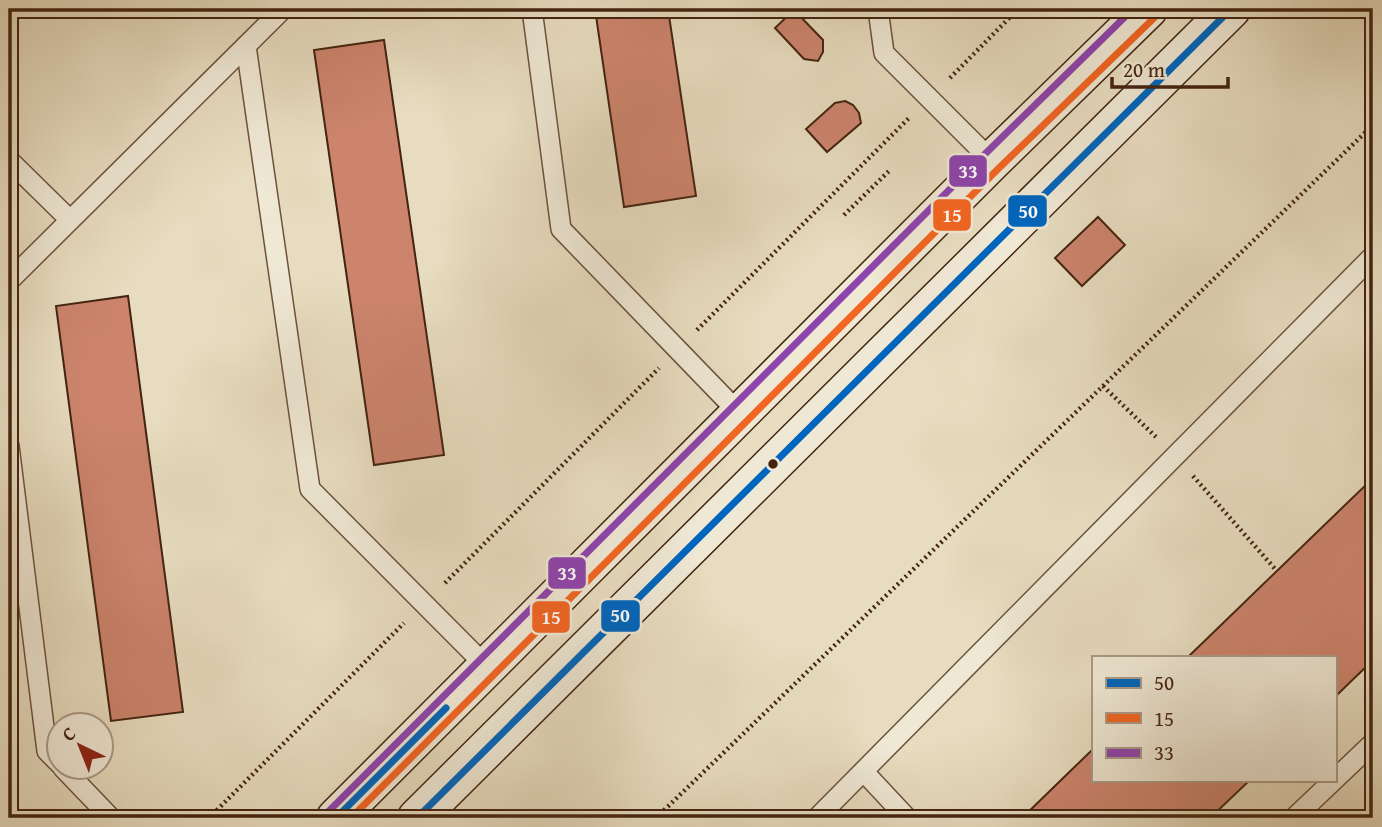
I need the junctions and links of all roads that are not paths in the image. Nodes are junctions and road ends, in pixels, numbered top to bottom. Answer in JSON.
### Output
{"nodes":[{"id":1,"x":283,"y":9,"type":"edge"},
{"id":2,"x":532,"y":9,"type":"edge"},
{"id":3,"x":878,"y":9,"type":"edge"},
{"id":4,"x":1148,"y":9,"type":"edge"},
{"id":5,"x":1231,"y":9,"type":"edge"},
{"id":6,"x":246,"y":46,"type":"junction"},
{"id":7,"x":9,"y":160,"type":"edge"},
{"id":8,"x":992,"y":161,"type":"junction"},
{"id":9,"x":70,"y":220,"type":"junction"},
{"id":10,"x":1373,"y":256,"type":"edge"},
{"id":11,"x":9,"y":281,"type":"edge"},
{"id":12,"x":740,"y":414,"type":"junction"},
{"id":13,"x":9,"y":446,"type":"edge"},
{"id":14,"x":487,"y":667,"type":"junction"},
{"id":15,"x":46,"y":743,"type":"edge"},
{"id":16,"x":1370,"y":753,"type":"edge"},
{"id":17,"x":864,"y":772,"type":"junction"},
{"id":18,"x":76,"y":782,"type":"edge"},
{"id":19,"x":111,"y":818,"type":"edge"},
{"id":20,"x":336,"y":818,"type":"edge"},
{"id":21,"x":417,"y":818,"type":"edge"},
{"id":22,"x":817,"y":818,"type":"edge"},
{"id":23,"x":907,"y":818,"type":"edge"},
{"id":24,"x":1294,"y":818,"type":"edge"}],
"edges":[{"from":1,"to":6,"type":"lane"},
{"from":2,"to":12,"type":"lane"},
{"from":3,"to":8,"type":"lane"},
{"from":4,"to":8,"type":"main road"},
{"from":5,"to":21,"type":"main road"},
{"from":6,"to":9,"type":"lane"},
{"from":6,"to":14,"type":"lane"},
{"from":7,"to":9,"type":"lane"},
{"from":8,"to":12,"type":"main road"},
{"from":9,"to":11,"type":"lane"},
{"from":10,"to":17,"type":"lane"},
{"from":12,"to":14,"type":"main road"},
{"from":13,"to":15,"type":"lane"},
{"from":14,"to":20,"type":"main road"},
{"from":16,"to":24,"type":"lane"},
{"from":17,"to":22,"type":"lane"},
{"from":17,"to":23,"type":"lane"},
{"from":18,"to":19,"type":"lane"}]}
